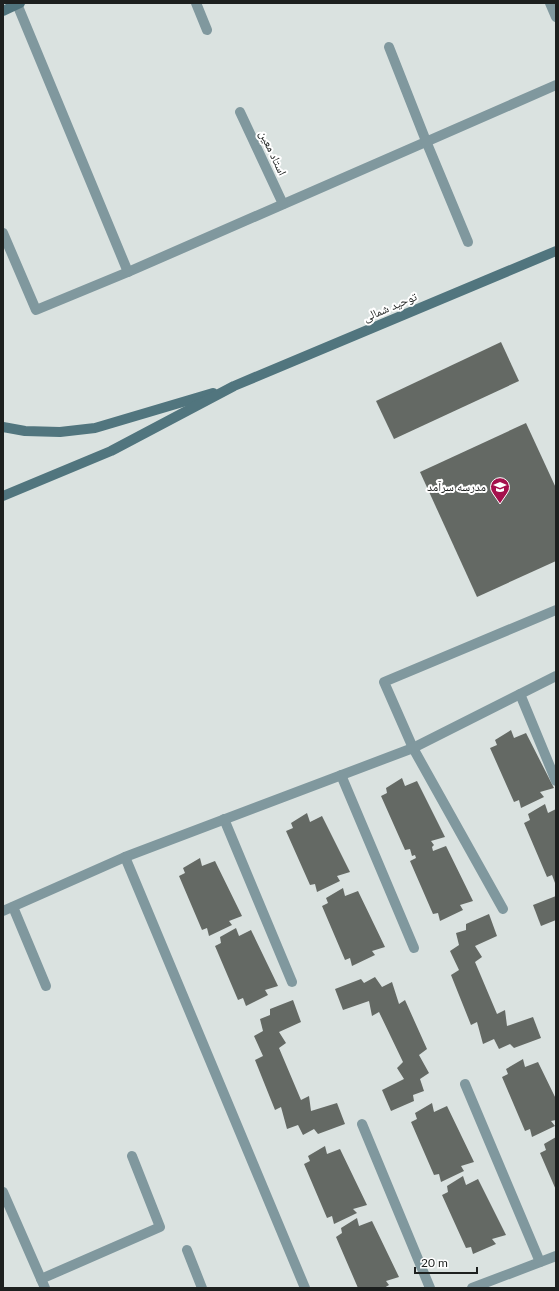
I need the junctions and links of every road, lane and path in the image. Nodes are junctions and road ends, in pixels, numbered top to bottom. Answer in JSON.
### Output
{"nodes":[{"id":1,"x":196,"y":3,"type":"edge"},
{"id":2,"x":550,"y":3,"type":"edge"},
{"id":3,"x":18,"y":4,"type":"edge"},
{"id":4,"x":3,"y":11,"type":"edge"},
{"id":5,"x":556,"y":17,"type":"edge"},
{"id":6,"x":207,"y":30,"type":"dead end"},
{"id":7,"x":389,"y":47,"type":"dead end"},
{"id":8,"x":556,"y":85,"type":"edge"},
{"id":9,"x":240,"y":112,"type":"dead end"},
{"id":10,"x":426,"y":141,"type":"junction"},
{"id":11,"x":283,"y":204,"type":"junction"},
{"id":12,"x":3,"y":234,"type":"edge"},
{"id":13,"x":468,"y":242,"type":"dead end"},
{"id":14,"x":556,"y":251,"type":"edge"},
{"id":15,"x":128,"y":272,"type":"junction"},
{"id":16,"x":234,"y":386,"type":"junction"},
{"id":17,"x":3,"y":427,"type":"edge"},
{"id":18,"x":3,"y":496,"type":"edge"},
{"id":19,"x":556,"y":610,"type":"edge"},
{"id":20,"x":556,"y":676,"type":"edge"},
{"id":21,"x":520,"y":694,"type":"junction"},
{"id":22,"x":413,"y":748,"type":"junction"},
{"id":23,"x":341,"y":775,"type":"junction"},
{"id":24,"x":556,"y":781,"type":"edge"},
{"id":25,"x":224,"y":819,"type":"junction"},
{"id":26,"x":125,"y":857,"type":"junction"},
{"id":27,"x":13,"y":907,"type":"junction"},
{"id":28,"x":503,"y":909,"type":"dead end"},
{"id":29,"x":3,"y":911,"type":"edge"},
{"id":30,"x":414,"y":948,"type":"dead end"},
{"id":31,"x":292,"y":982,"type":"dead end"},
{"id":32,"x":46,"y":986,"type":"dead end"},
{"id":33,"x":466,"y":1084,"type":"dead end"},
{"id":34,"x":362,"y":1124,"type":"dead end"},
{"id":35,"x":132,"y":1156,"type":"dead end"},
{"id":36,"x":3,"y":1192,"type":"edge"},
{"id":37,"x":187,"y":1250,"type":"dead end"},
{"id":38,"x":556,"y":1256,"type":"edge"},
{"id":39,"x":540,"y":1262,"type":"junction"},
{"id":40,"x":43,"y":1284,"type":"edge"},
{"id":41,"x":202,"y":1288,"type":"edge"},
{"id":42,"x":305,"y":1288,"type":"edge"},
{"id":43,"x":430,"y":1288,"type":"edge"},
{"id":44,"x":472,"y":1288,"type":"edge"}],
"edges":[{"from":1,"to":6,"type":"street"},
{"from":2,"to":5,"type":"street"},
{"from":3,"to":4,"type":"street"},
{"from":3,"to":15,"type":"street"},
{"from":7,"to":10,"type":"street"},
{"from":8,"to":10,"type":"street"},
{"from":9,"to":11,"type":"street","name":"استاد معين"},
{"from":10,"to":11,"type":"street"},
{"from":10,"to":13,"type":"street"},
{"from":11,"to":15,"type":"street"},
{"from":12,"to":15,"type":"street"},
{"from":14,"to":16,"type":"street","name":"توحید شمالی"},
{"from":16,"to":17,"type":"street"},
{"from":16,"to":18,"type":"street"},
{"from":19,"to":22,"type":"street"},
{"from":20,"to":21,"type":"street"},
{"from":21,"to":22,"type":"street"},
{"from":21,"to":24,"type":"street"},
{"from":22,"to":23,"type":"street"},
{"from":22,"to":28,"type":"street"},
{"from":23,"to":25,"type":"street"},
{"from":23,"to":30,"type":"street"},
{"from":25,"to":26,"type":"street"},
{"from":25,"to":31,"type":"street"},
{"from":26,"to":27,"type":"street"},
{"from":26,"to":42,"type":"street"},
{"from":27,"to":29,"type":"street"},
{"from":27,"to":32,"type":"street"},
{"from":33,"to":39,"type":"street"},
{"from":34,"to":43,"type":"street"},
{"from":35,"to":40,"type":"street"},
{"from":36,"to":40,"type":"street"},
{"from":37,"to":41,"type":"street"},
{"from":38,"to":39,"type":"street"},
{"from":39,"to":44,"type":"street"}]}
